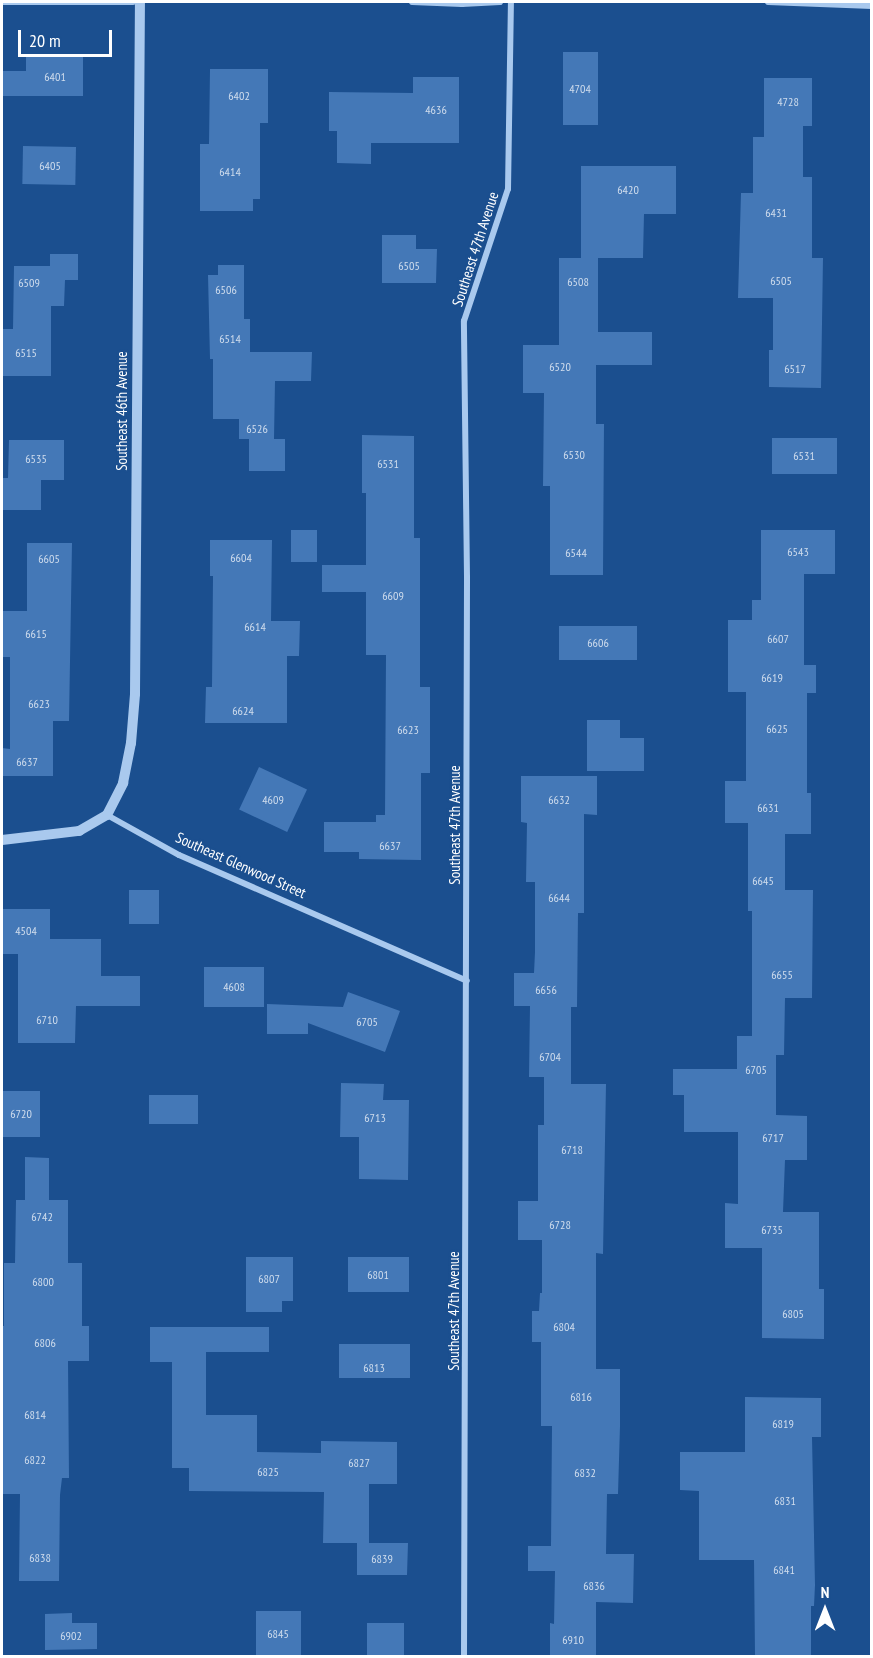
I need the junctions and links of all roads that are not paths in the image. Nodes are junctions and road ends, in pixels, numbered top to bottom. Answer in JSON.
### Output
{"nodes":[{"id":1,"x":2,"y":2,"type":"edge"},
{"id":2,"x":133,"y":2,"type":"edge"},
{"id":3,"x":140,"y":2,"type":"edge"},
{"id":4,"x":412,"y":2,"type":"edge"},
{"id":5,"x":500,"y":2,"type":"edge"},
{"id":6,"x":511,"y":2,"type":"edge"},
{"id":7,"x":768,"y":2,"type":"edge"},
{"id":8,"x":872,"y":6,"type":"edge"},
{"id":9,"x":107,"y":815,"type":"junction"},
{"id":10,"x":2,"y":840,"type":"edge"},
{"id":11,"x":467,"y":981,"type":"junction"},
{"id":12,"x":465,"y":1656,"type":"edge"}],
"edges":[{"from":1,"to":2,"type":"street"},
{"from":3,"to":9,"type":"street","name":"Southeast 46th Avenue"},
{"from":4,"to":5,"type":"street"},
{"from":6,"to":11,"type":"street","name":"Southeast 47th Avenue"},
{"from":7,"to":8,"type":"street"},
{"from":9,"to":10,"type":"street"},
{"from":9,"to":11,"type":"street","name":"Southeast Glenwood Street"},
{"from":11,"to":12,"type":"street","name":"Southeast 47th Avenue"}]}
